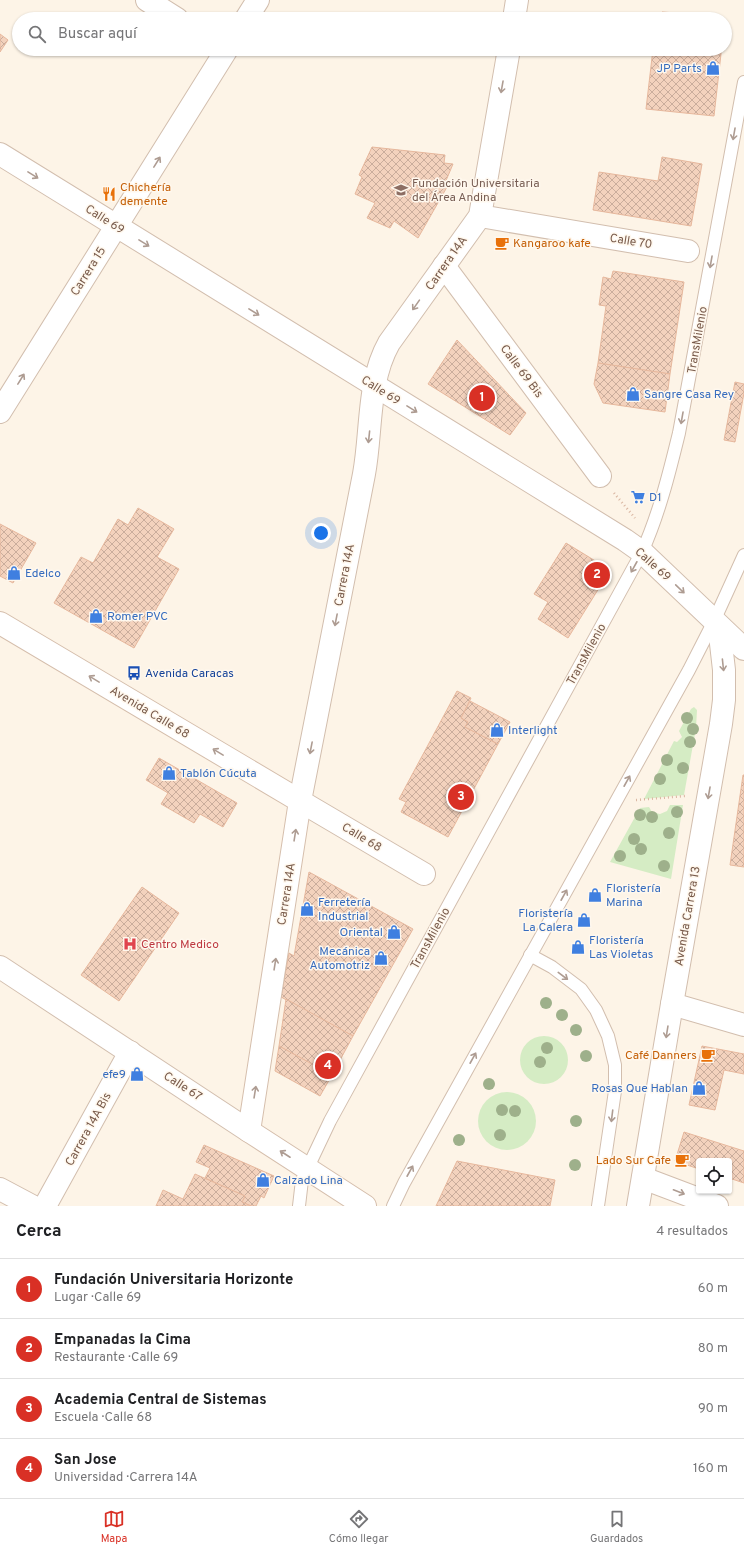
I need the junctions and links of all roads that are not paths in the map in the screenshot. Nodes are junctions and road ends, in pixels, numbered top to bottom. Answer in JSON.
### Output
{"nodes":[{"id":1,"x":147,"y":0,"type":"edge"},
{"id":2,"x":258,"y":0,"type":"edge"},
{"id":3,"x":518,"y":0,"type":"edge"},
{"id":4,"x":166,"y":12,"type":"edge"},
{"id":5,"x":250,"y":12,"type":"edge"},
{"id":6,"x":515,"y":12,"type":"edge"},
{"id":7,"x":222,"y":56,"type":"edge"},
{"id":8,"x":508,"y":56,"type":"edge"},
{"id":9,"x":744,"y":82,"type":"edge"},
{"id":10,"x":0,"y":154,"type":"edge"},
{"id":11,"x":480,"y":216,"type":"junction"},
{"id":12,"x":116,"y":226,"type":"junction"},
{"id":13,"x":688,"y":251,"type":"dead end"},
{"id":14,"x":444,"y":266,"type":"junction"},
{"id":15,"x":374,"y":386,"type":"junction"},
{"id":16,"x":0,"y":412,"type":"edge"},
{"id":17,"x":600,"y":476,"type":"road end"},
{"id":18,"x":642,"y":552,"type":"junction"},
{"id":19,"x":744,"y":555,"type":"edge"},
{"id":20,"x":0,"y":623,"type":"edge"},
{"id":21,"x":716,"y":624,"type":"junction"},
{"id":22,"x":744,"y":649,"type":"edge"},
{"id":23,"x":300,"y":801,"type":"junction"},
{"id":24,"x":424,"y":874,"type":"dead end"},
{"id":25,"x":530,"y":955,"type":"junction"},
{"id":26,"x":0,"y":967,"type":"edge"},
{"id":27,"x":672,"y":1004,"type":"junction"},
{"id":28,"x":744,"y":1025,"type":"edge"},
{"id":29,"x":130,"y":1052,"type":"junction"},
{"id":30,"x":249,"y":1130,"type":"junction"},
{"id":31,"x":304,"y":1174,"type":"junction"},
{"id":32,"x":643,"y":1178,"type":"junction"},
{"id":33,"x":0,"y":1189,"type":"edge"},
{"id":34,"x":32,"y":1206,"type":"edge"},
{"id":35,"x":45,"y":1206,"type":"edge"},
{"id":36,"x":290,"y":1206,"type":"edge"},
{"id":37,"x":299,"y":1206,"type":"edge"},
{"id":38,"x":365,"y":1206,"type":"edge"},
{"id":39,"x":392,"y":1206,"type":"edge"},
{"id":40,"x":598,"y":1206,"type":"edge"},
{"id":41,"x":638,"y":1206,"type":"edge"},
{"id":42,"x":716,"y":1206,"type":"edge"}],
"edges":[{"from":1,"to":4,"type":"street"},
{"from":2,"to":5,"type":"street"},
{"from":3,"to":6,"type":"street"},
{"from":12,"to":7,"type":"street","name":"Carrera 15","one_way":true},
{"from":8,"to":11,"type":"street","name":"Carrera 14A","one_way":true},
{"from":9,"to":18,"type":"lane","name":"TransMilenio","one_way":true},
{"from":10,"to":12,"type":"street","name":"Calle 69","one_way":true},
{"from":11,"to":13,"type":"street","name":"Calle 70"},
{"from":11,"to":14,"type":"street","name":"Carrera 14A"},
{"from":12,"to":15,"type":"street","name":"Calle 69","one_way":true},
{"from":16,"to":12,"type":"street","name":"Carrera 15","one_way":true},
{"from":14,"to":15,"type":"street","name":"Carrera 14A","one_way":true},
{"from":14,"to":17,"type":"street","name":"Calle 69 Bis"},
{"from":15,"to":18,"type":"street","name":"Calle 69","one_way":true},
{"from":15,"to":23,"type":"street","name":"Carrera 14A","one_way":true},
{"from":18,"to":21,"type":"street","name":"Calle 69","one_way":true},
{"from":18,"to":31,"type":"lane","name":"TransMilenio","one_way":true},
{"from":19,"to":21,"type":"lane"},
{"from":23,"to":20,"type":"street","name":"Avenida Calle 68","one_way":true},
{"from":21,"to":22,"type":"street","name":"Calle 69"},
{"from":25,"to":21,"type":"lane","one_way":true},
{"from":21,"to":27,"type":"street","name":"Avenida Carrera 13","one_way":true},
{"from":23,"to":24,"type":"street","name":"Calle 68"},
{"from":30,"to":23,"type":"street","name":"Carrera 14A","one_way":true},
{"from":39,"to":25,"type":"lane","one_way":true},
{"from":25,"to":40,"type":"lane","one_way":true},
{"from":26,"to":29,"type":"street","name":"Calle 67"},
{"from":27,"to":28,"type":"street"},
{"from":27,"to":32,"type":"street","name":"Avenida Carrera 13","one_way":true},
{"from":29,"to":30,"type":"street","name":"Calle 67"},
{"from":29,"to":35,"type":"street","name":"Carrera 14A Bis"},
{"from":31,"to":30,"type":"street","name":"Calle 67","one_way":true},
{"from":31,"to":36,"type":"lane","name":"TransMilenio"},
{"from":31,"to":37,"type":"lane","name":"TransMilenio"},
{"from":31,"to":38,"type":"street","name":"Calle 67"},
{"from":32,"to":41,"type":"street","name":"Avenida Carrera 13"},
{"from":32,"to":42,"type":"street","one_way":true},
{"from":33,"to":34,"type":"street"}]}
